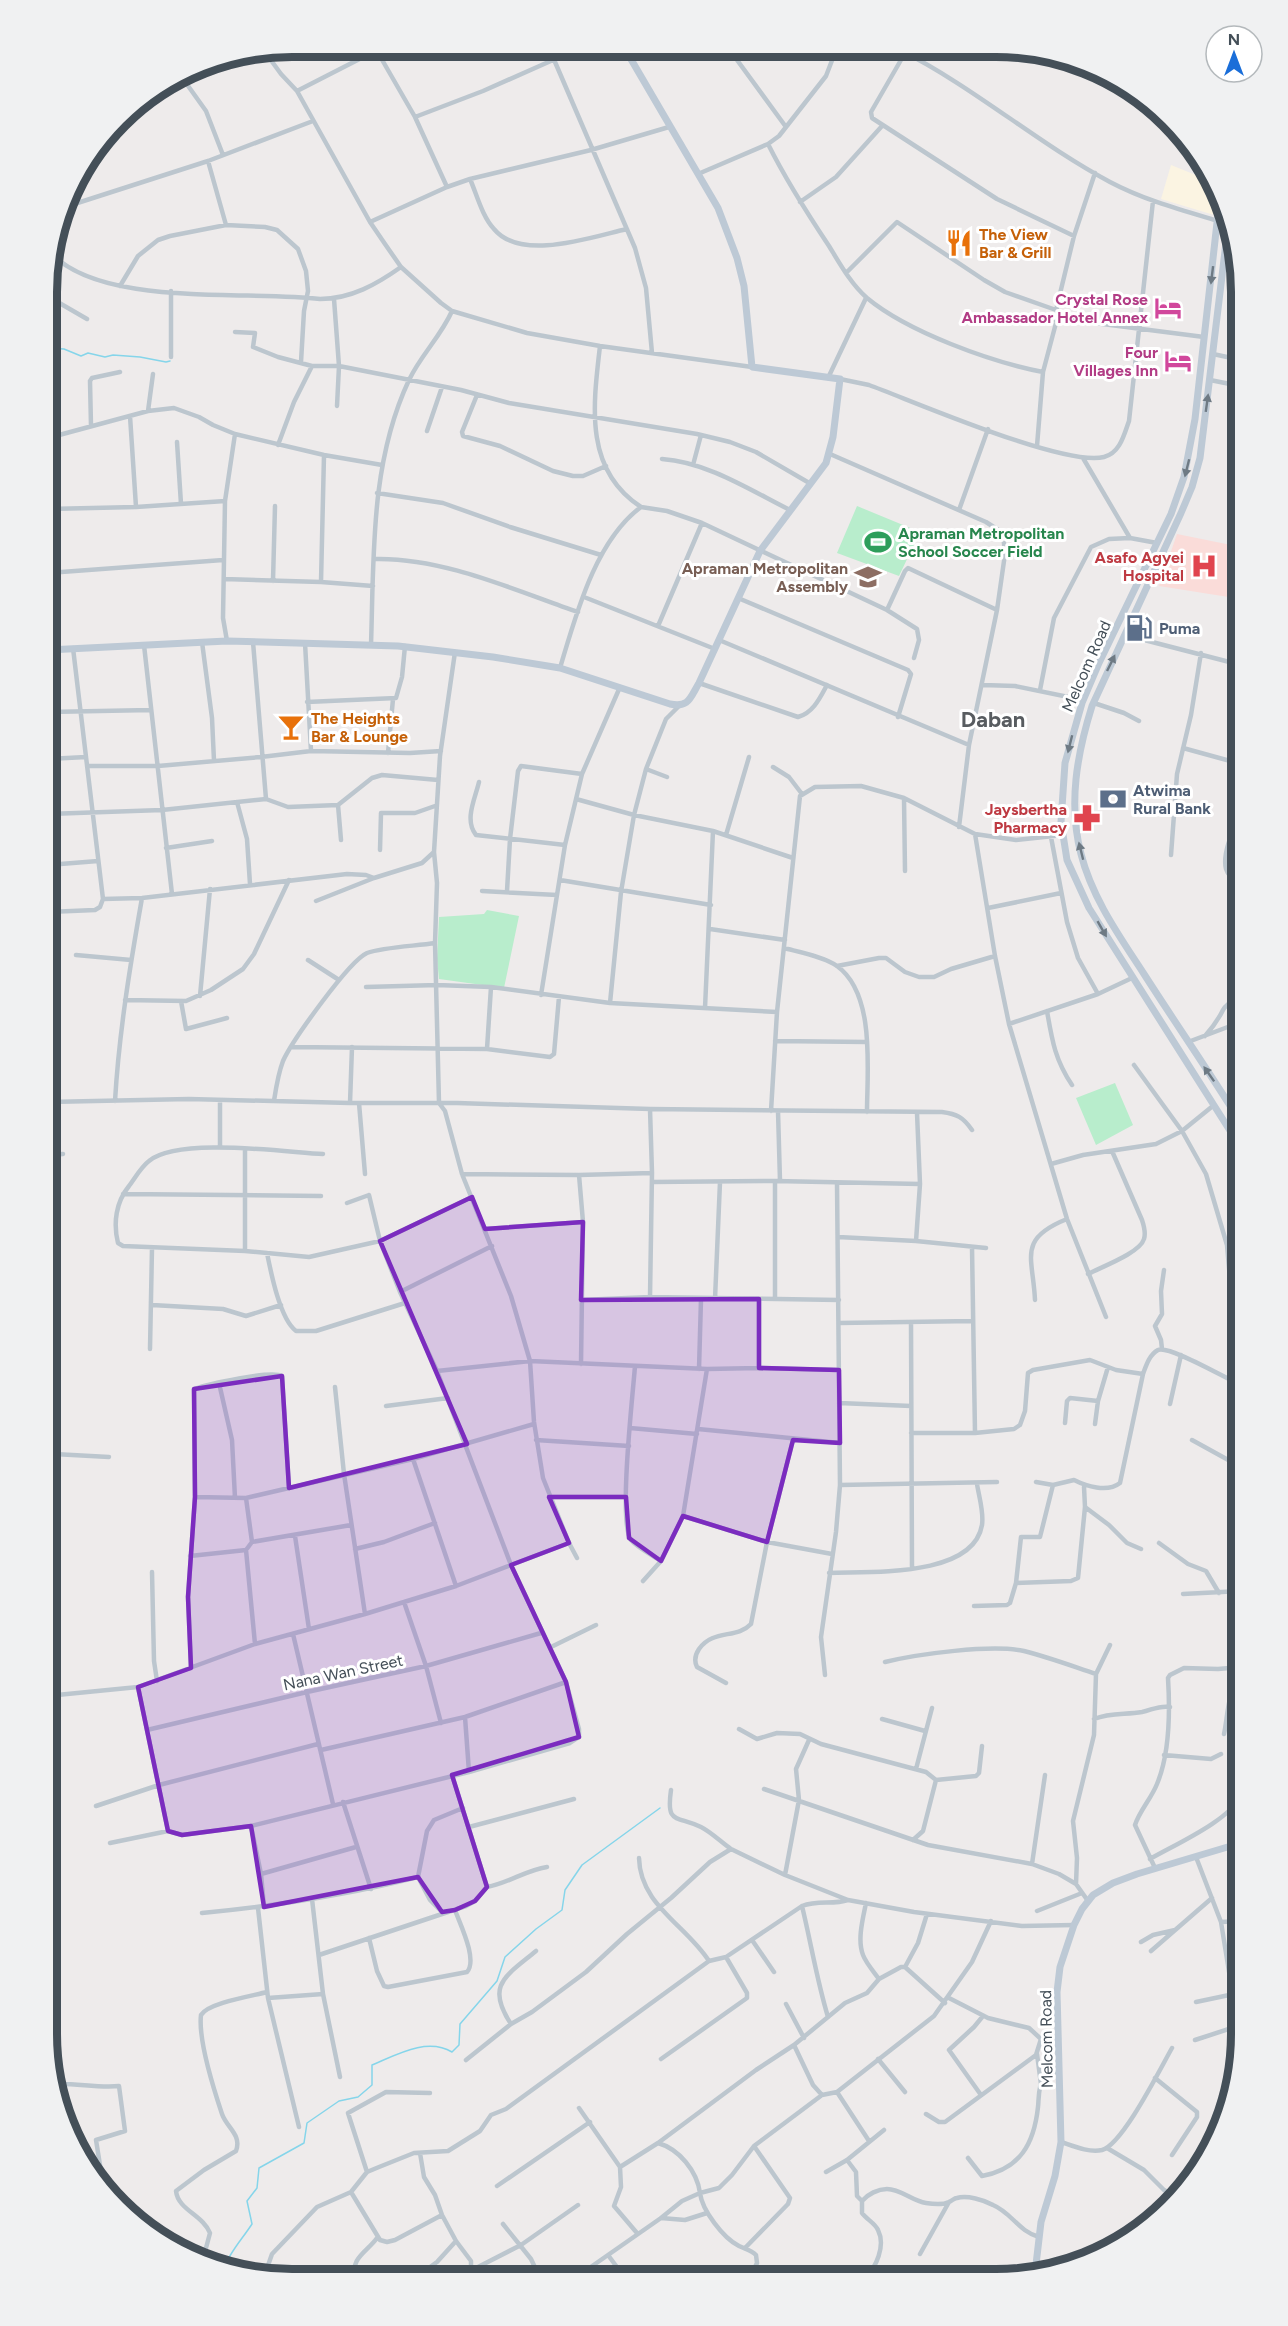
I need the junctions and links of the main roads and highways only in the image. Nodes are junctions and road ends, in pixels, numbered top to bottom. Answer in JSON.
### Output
{"nodes":[{"id":1,"x":630,"y":57,"type":"edge"},
{"id":2,"x":1218,"y":215,"type":"edge"},
{"id":3,"x":1226,"y":245,"type":"edge"},
{"id":4,"x":1203,"y":351,"type":"junction"},
{"id":5,"x":1213,"y":354,"type":"junction"},
{"id":6,"x":1116,"y":630,"type":"junction"},
{"id":7,"x":1125,"y":635,"type":"junction"},
{"id":8,"x":57,"y":649,"type":"edge"},
{"id":9,"x":1077,"y":832,"type":"junction"},
{"id":10,"x":1063,"y":835,"type":"junction"},
{"id":11,"x":1231,"y":1108,"type":"edge"},
{"id":12,"x":1231,"y":1132,"type":"edge"},
{"id":13,"x":1231,"y":1846,"type":"edge"},
{"id":14,"x":1036,"y":2265,"type":"edge"}],
"edges":[{"from":1,"to":8,"type":"main road"},
{"from":2,"to":4,"type":"main road","name":"Melcom Road","one_way":true},
{"from":3,"to":5,"type":"main road"},
{"from":4,"to":5,"type":"main road"},
{"from":4,"to":6,"type":"main road","name":"Melcom Road","one_way":true},
{"from":7,"to":5,"type":"main road","one_way":true},
{"from":6,"to":7,"type":"main road"},
{"from":6,"to":10,"type":"main road","name":"Melcom Road","one_way":true},
{"from":9,"to":7,"type":"main road","one_way":true},
{"from":9,"to":10,"type":"main road"},
{"from":11,"to":9,"type":"main road","one_way":true},
{"from":10,"to":12,"type":"main road","name":"Melcom Road","one_way":true},
{"from":13,"to":14,"type":"main road","name":"Melcom Road"}]}
